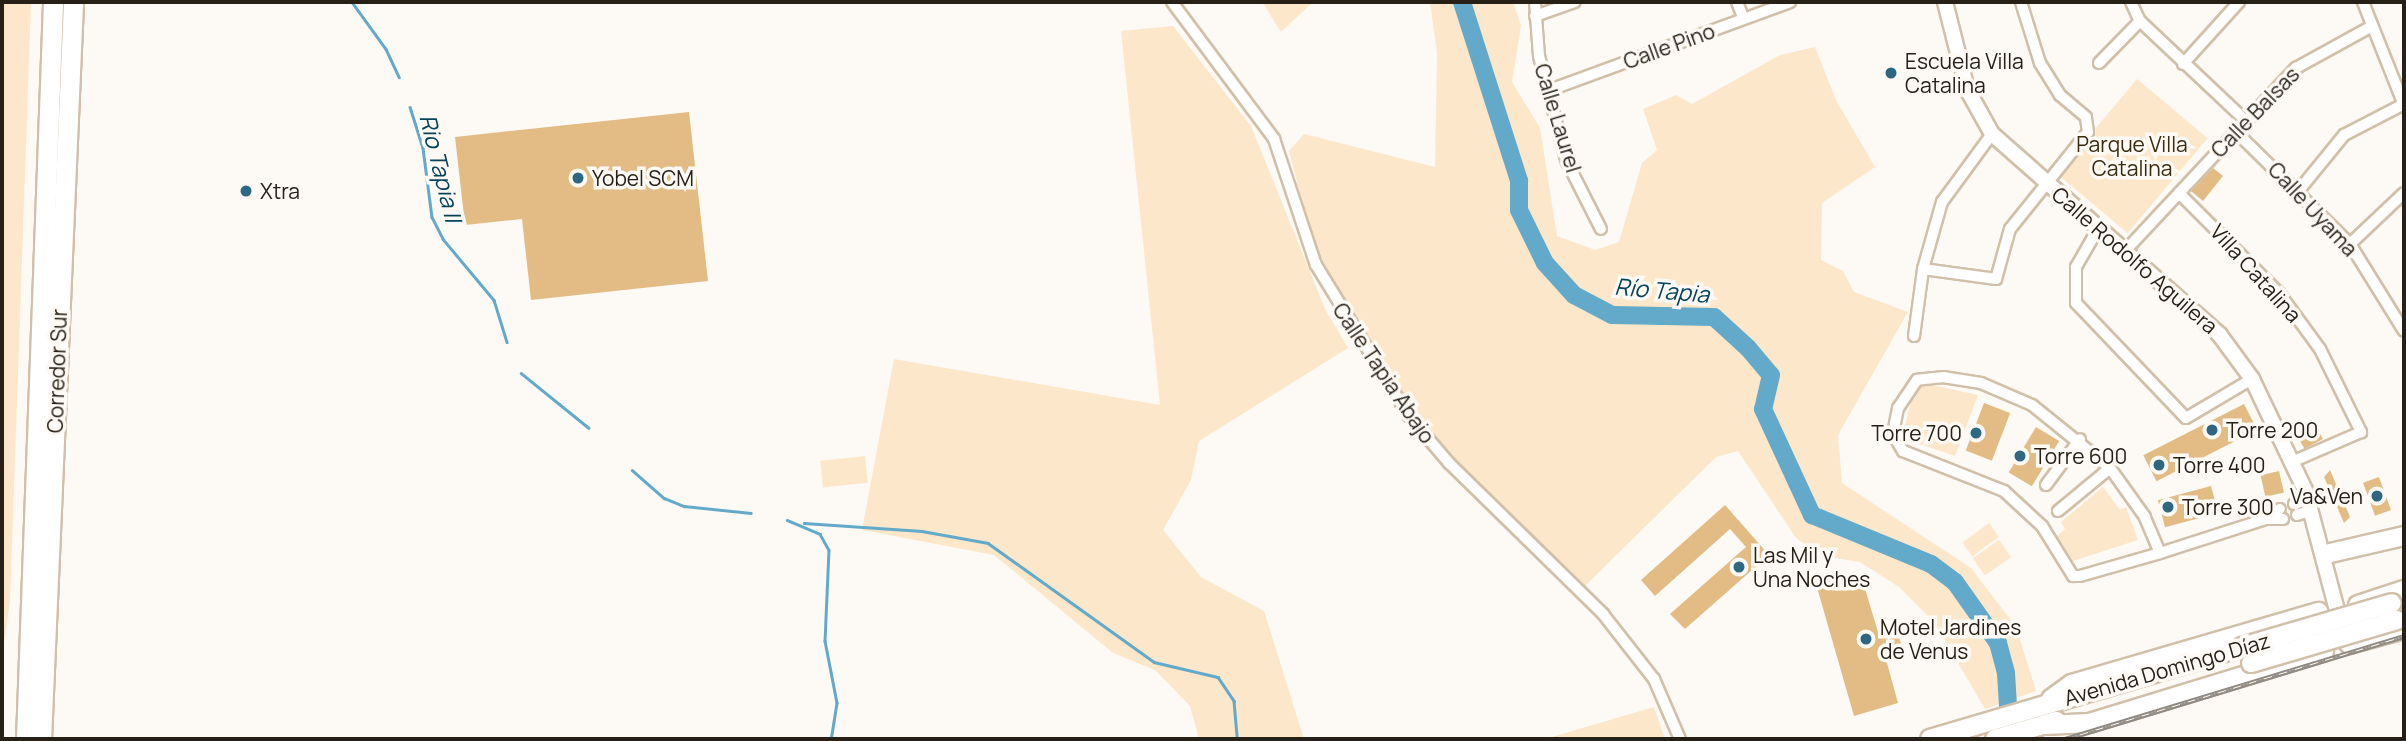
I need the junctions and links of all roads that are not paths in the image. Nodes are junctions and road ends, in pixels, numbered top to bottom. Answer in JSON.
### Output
{"nodes":[{"id":1,"x":53,"y":2,"type":"edge"},
{"id":2,"x":73,"y":2,"type":"edge"},
{"id":3,"x":1172,"y":2,"type":"edge"},
{"id":4,"x":1535,"y":2,"type":"edge"},
{"id":5,"x":1575,"y":2,"type":"edge"},
{"id":6,"x":1737,"y":2,"type":"edge"},
{"id":7,"x":1790,"y":2,"type":"edge"},
{"id":8,"x":1945,"y":2,"type":"edge"},
{"id":9,"x":2021,"y":2,"type":"edge"},
{"id":10,"x":2131,"y":2,"type":"edge"},
{"id":11,"x":2239,"y":2,"type":"edge"},
{"id":12,"x":2363,"y":2,"type":"edge"},
{"id":13,"x":2222,"y":6,"type":"edge"},
{"id":14,"x":1535,"y":16,"type":"junction"},
{"id":15,"x":1744,"y":19,"type":"junction"},
{"id":16,"x":2140,"y":22,"type":"junction"},
{"id":17,"x":2372,"y":26,"type":"junction"},
{"id":18,"x":2099,"y":63,"type":"dead end"},
{"id":19,"x":2183,"y":64,"type":"junction"},
{"id":20,"x":1547,"y":91,"type":"junction"},
{"id":21,"x":2404,"y":104,"type":"edge"},
{"id":22,"x":2244,"y":119,"type":"junction"},
{"id":23,"x":2234,"y":130,"type":"junction"},
{"id":24,"x":1992,"y":134,"type":"junction"},
{"id":25,"x":2045,"y":181,"type":"junction"},
{"id":26,"x":2300,"y":189,"type":"junction"},
{"id":27,"x":2404,"y":192,"type":"edge"},
{"id":28,"x":2179,"y":193,"type":"junction"},
{"id":29,"x":2099,"y":228,"type":"junction"},
{"id":30,"x":1601,"y":229,"type":"dead end"},
{"id":31,"x":2350,"y":244,"type":"junction"},
{"id":32,"x":2126,"y":250,"type":"junction"},
{"id":33,"x":1923,"y":269,"type":"junction"},
{"id":34,"x":2404,"y":331,"type":"edge"},
{"id":35,"x":1914,"y":336,"type":"dead end"},
{"id":36,"x":2252,"y":379,"type":"junction"},
{"id":37,"x":2080,"y":439,"type":"junction"},
{"id":38,"x":2294,"y":461,"type":"junction"},
{"id":39,"x":2110,"y":468,"type":"junction"},
{"id":40,"x":2046,"y":485,"type":"dead end"},
{"id":41,"x":2310,"y":505,"type":"junction"},
{"id":42,"x":2296,"y":510,"type":"dead end"},
{"id":43,"x":2058,"y":511,"type":"dead end"},
{"id":44,"x":2282,"y":514,"type":"dead end"},
{"id":45,"x":2404,"y":536,"type":"edge"},
{"id":46,"x":2160,"y":553,"type":"junction"},
{"id":47,"x":2326,"y":554,"type":"junction"},
{"id":48,"x":2401,"y":610,"type":"edge"},
{"id":49,"x":2332,"y":611,"type":"junction"},
{"id":50,"x":2349,"y":644,"type":"junction"},
{"id":51,"x":2324,"y":651,"type":"junction"},
{"id":52,"x":36,"y":660,"type":"junction"},
{"id":53,"x":2040,"y":716,"type":"junction"},
{"id":54,"x":18,"y":739,"type":"edge"},
{"id":55,"x":26,"y":739,"type":"edge"},
{"id":56,"x":41,"y":739,"type":"edge"},
{"id":57,"x":55,"y":739,"type":"edge"},
{"id":58,"x":1680,"y":739,"type":"edge"},
{"id":59,"x":1930,"y":739,"type":"edge"},
{"id":60,"x":1995,"y":739,"type":"edge"}],
"edges":[{"from":1,"to":52,"type":"highway","name":"Corredor Sur"},
{"from":2,"to":52,"type":"highway","name":"Corredor Sur"},
{"from":3,"to":58,"type":"street","name":"Calle Tapia Abajo"},
{"from":4,"to":14,"type":"street","name":"Calle Laurel"},
{"from":5,"to":14,"type":"street"},
{"from":6,"to":15,"type":"street"},
{"from":7,"to":15,"type":"street","name":"Calle Pino"},
{"from":8,"to":24,"type":"street","name":"Calle Rodolfo Aguilera"},
{"from":9,"to":25,"type":"street"},
{"from":10,"to":16,"type":"street"},
{"from":11,"to":13,"type":"street"},
{"from":12,"to":17,"type":"street"},
{"from":13,"to":19,"type":"street"},
{"from":14,"to":20,"type":"street","name":"Calle Laurel"},
{"from":15,"to":20,"type":"street","name":"Calle Pino"},
{"from":16,"to":18,"type":"street"},
{"from":16,"to":19,"type":"street"},
{"from":17,"to":21,"type":"street"},
{"from":17,"to":22,"type":"street","name":"Calle Balsas"},
{"from":19,"to":22,"type":"street"},
{"from":20,"to":30,"type":"street","name":"Calle Laurel"},
{"from":21,"to":26,"type":"street"},
{"from":22,"to":23,"type":"street","name":"Calle Balsas"},
{"from":23,"to":26,"type":"street","name":"Calle Uyama"},
{"from":23,"to":28,"type":"street","name":"Calle Balsas"},
{"from":24,"to":25,"type":"street","name":"Calle Rodolfo Aguilera"},
{"from":24,"to":33,"type":"street"},
{"from":25,"to":29,"type":"street","name":"Calle Rodolfo Aguilera"},
{"from":25,"to":33,"type":"street"},
{"from":26,"to":31,"type":"street","name":"Calle Uyama"},
{"from":27,"to":31,"type":"street"},
{"from":28,"to":32,"type":"street","name":"Calle Balsas"},
{"from":28,"to":38,"type":"street","name":"Villa Catalina"},
{"from":29,"to":32,"type":"street","name":"Calle Rodolfo Aguilera"},
{"from":29,"to":36,"type":"street"},
{"from":31,"to":34,"type":"street","name":"Calle Uyama"},
{"from":32,"to":36,"type":"street","name":"Calle Rodolfo Aguilera"},
{"from":33,"to":35,"type":"street"},
{"from":36,"to":38,"type":"street","name":"Calle Rodolfo Aguilera"},
{"from":37,"to":39,"type":"street"},
{"from":37,"to":40,"type":"street"},
{"from":37,"to":46,"type":"street"},
{"from":38,"to":41,"type":"street","name":"Calle Rodolfo Aguilera"},
{"from":39,"to":43,"type":"street"},
{"from":39,"to":46,"type":"street"},
{"from":41,"to":42,"type":"street"},
{"from":41,"to":47,"type":"street","name":"Calle Rodolfo Aguilera"},
{"from":44,"to":46,"type":"street"},
{"from":45,"to":47,"type":"main road"},
{"from":47,"to":49,"type":"street","name":"Calle Rodolfo Aguilera"},
{"from":48,"to":49,"type":"main road"},
{"from":48,"to":50,"type":"main road"},
{"from":48,"to":53,"type":"main road","name":"Avenida Domingo Díaz","bridge":true},
{"from":49,"to":50,"type":"street"},
{"from":49,"to":51,"type":"street"},
{"from":49,"to":53,"type":"main road"},
{"from":50,"to":51,"type":"street"},
{"from":51,"to":53,"type":"main road"},
{"from":52,"to":54,"type":"highway"},
{"from":52,"to":55,"type":"highway","name":"Corredor Sur"},
{"from":52,"to":56,"type":"highway","name":"Corredor Sur"},
{"from":52,"to":57,"type":"highway"},
{"from":53,"to":59,"type":"main road","name":"Avenida Domingo Díaz"},
{"from":53,"to":60,"type":"main road","name":"Avenida Domingo Díaz"}]}
